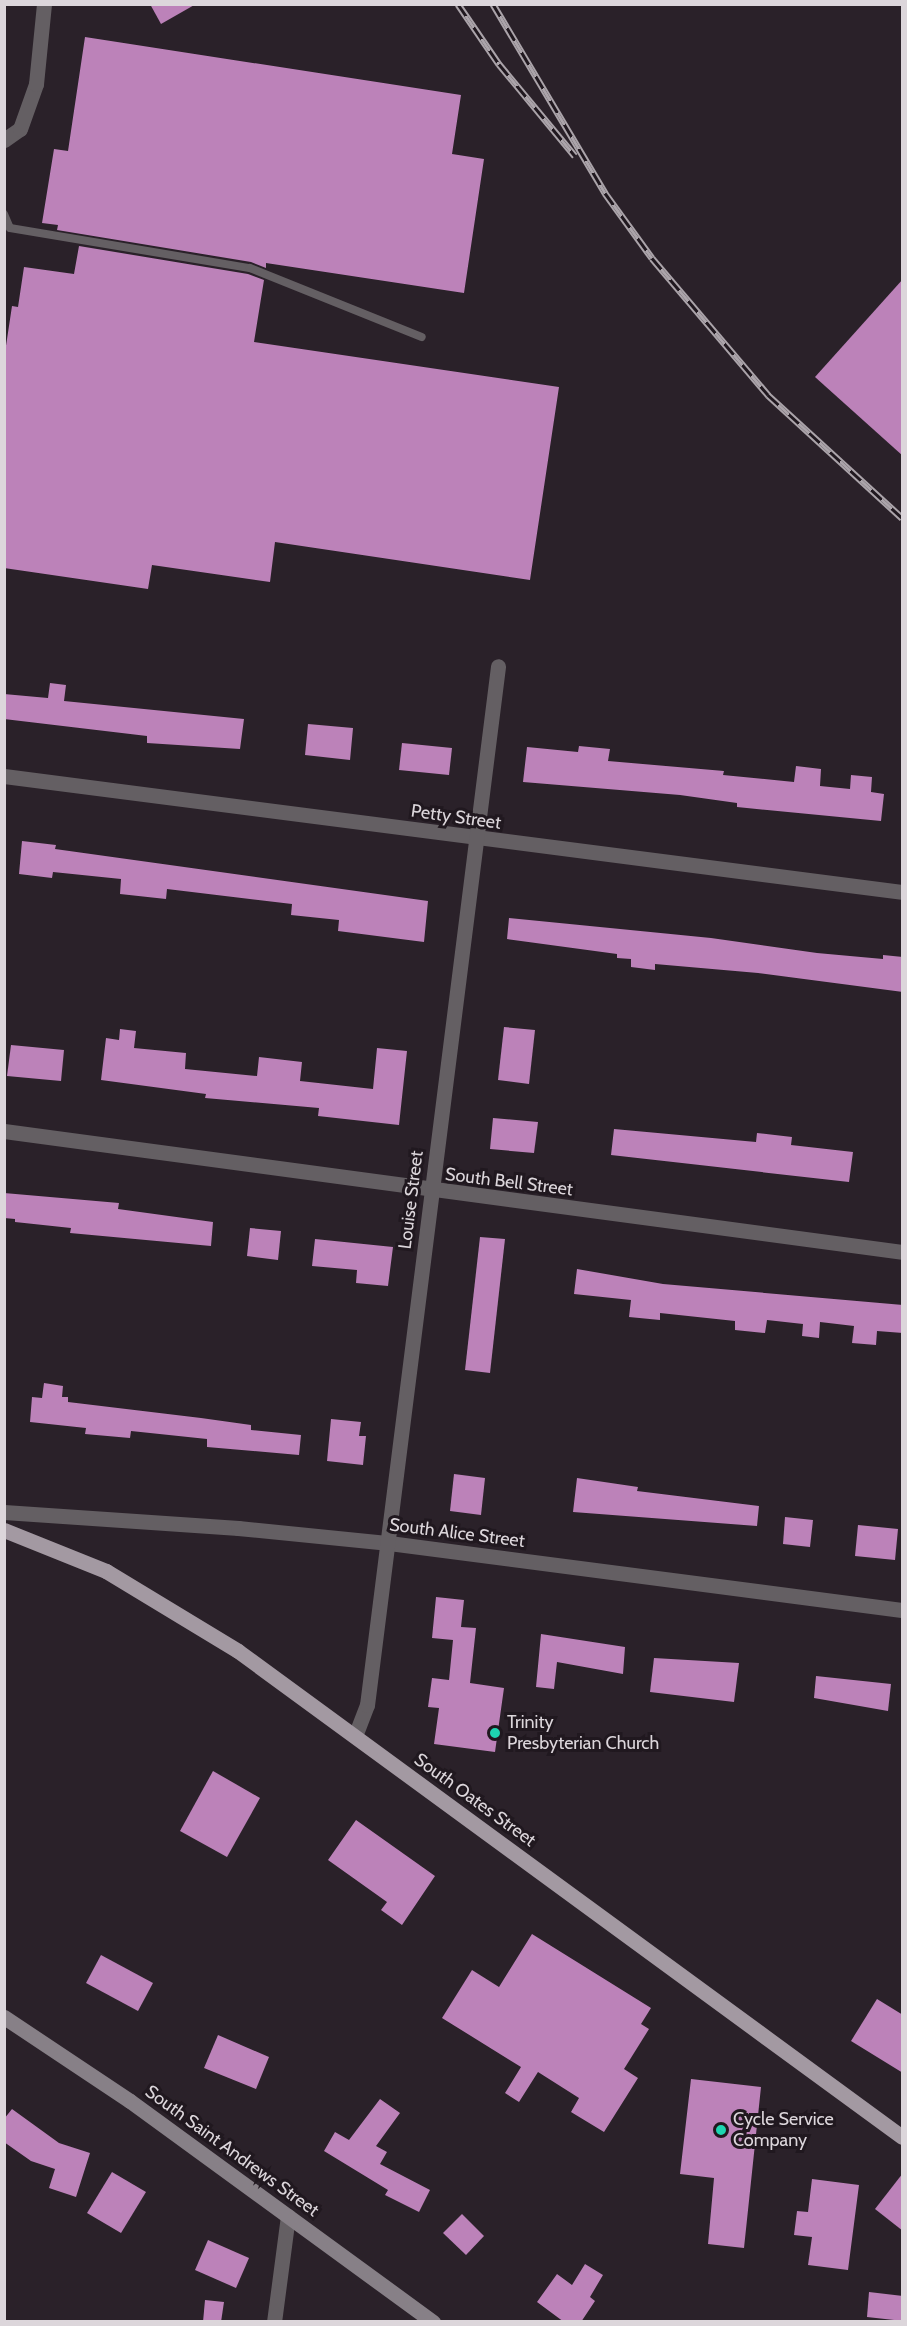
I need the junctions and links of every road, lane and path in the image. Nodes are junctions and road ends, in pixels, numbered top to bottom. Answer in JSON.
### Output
{"nodes":[{"id":1,"x":44,"y":4,"type":"edge"},
{"id":2,"x":4,"y":140,"type":"edge"},
{"id":3,"x":4,"y":214,"type":"edge"},
{"id":4,"x":422,"y":338,"type":"dead end"},
{"id":5,"x":498,"y":666,"type":"dead end"},
{"id":6,"x":4,"y":776,"type":"edge"},
{"id":7,"x":475,"y":840,"type":"junction"},
{"id":8,"x":903,"y":892,"type":"edge"},
{"id":9,"x":4,"y":1131,"type":"edge"},
{"id":10,"x":431,"y":1191,"type":"junction"},
{"id":11,"x":903,"y":1252,"type":"edge"},
{"id":12,"x":4,"y":1512,"type":"edge"},
{"id":13,"x":4,"y":1530,"type":"edge"},
{"id":14,"x":389,"y":1543,"type":"junction"},
{"id":15,"x":903,"y":1610,"type":"edge"},
{"id":16,"x":355,"y":1736,"type":"junction"},
{"id":17,"x":4,"y":2017,"type":"edge"},
{"id":18,"x":903,"y":2137,"type":"edge"},
{"id":19,"x":288,"y":2216,"type":"junction"},
{"id":20,"x":274,"y":2322,"type":"edge"},
{"id":21,"x":433,"y":2322,"type":"edge"}],
"edges":[{"from":1,"to":2,"type":"street"},
{"from":3,"to":4,"type":"lane"},
{"from":5,"to":7,"type":"street","name":"Louise Street"},
{"from":6,"to":7,"type":"street","name":"Petty Street"},
{"from":7,"to":8,"type":"street","name":"Petty Street"},
{"from":7,"to":10,"type":"street","name":"Louise Street"},
{"from":9,"to":10,"type":"street","name":"South Bell Street"},
{"from":10,"to":11,"type":"street","name":"South Bell Street"},
{"from":10,"to":14,"type":"street","name":"Louise Street"},
{"from":12,"to":14,"type":"street","name":"South Alice Street"},
{"from":13,"to":16,"type":"main road","name":"South Oates Street"},
{"from":14,"to":15,"type":"street","name":"South Alice Street"},
{"from":14,"to":16,"type":"street","name":"Louise Street"},
{"from":16,"to":18,"type":"main road","name":"South Oates Street"},
{"from":17,"to":19,"type":"street","name":"South Saint Andrews Street"},
{"from":19,"to":20,"type":"street"},
{"from":19,"to":21,"type":"street","name":"South Saint Andrews Street"}]}
